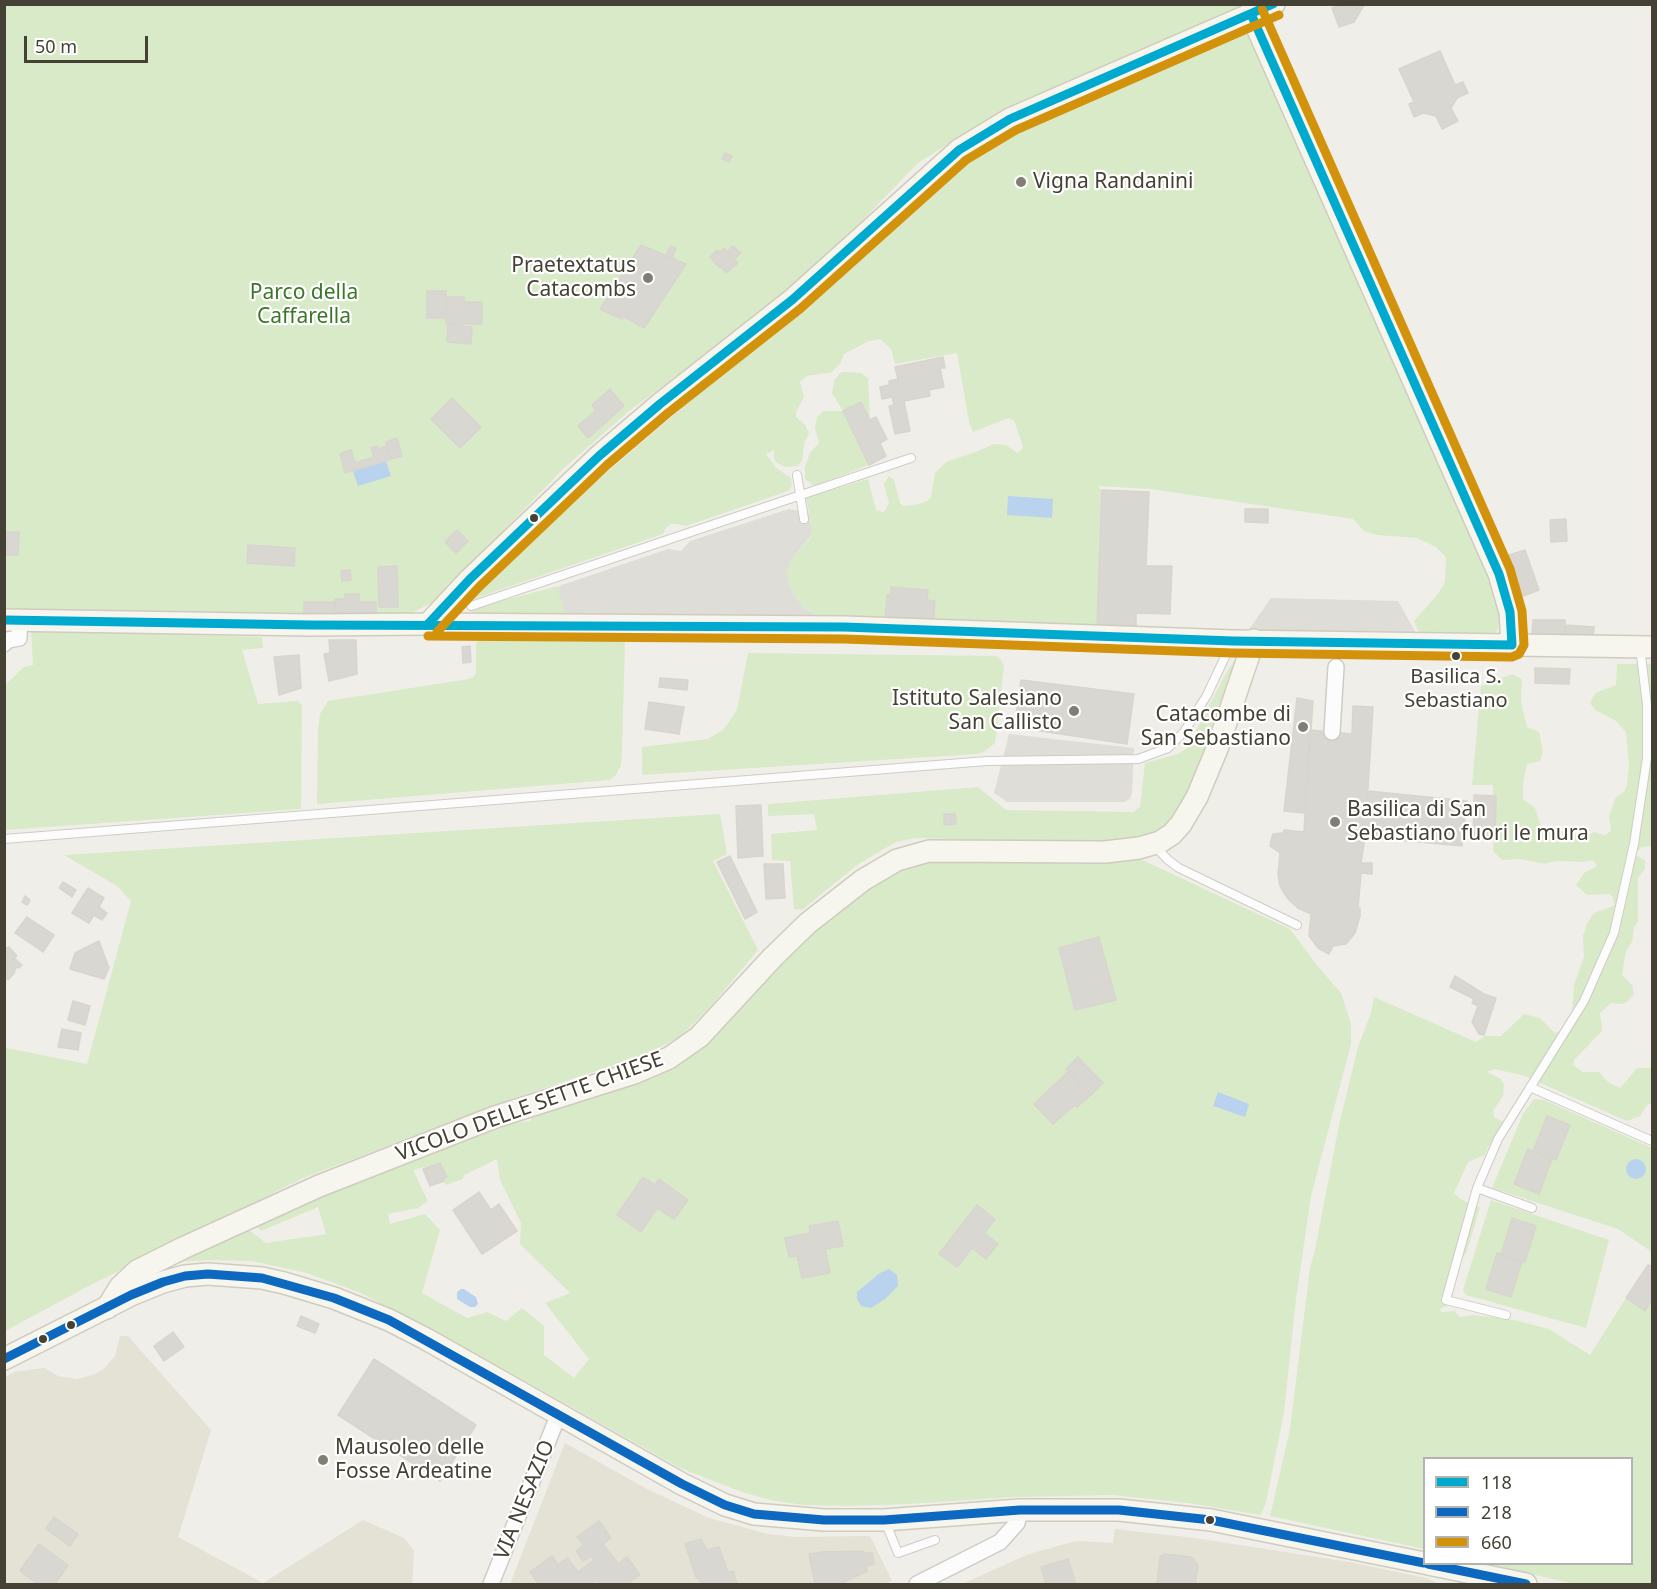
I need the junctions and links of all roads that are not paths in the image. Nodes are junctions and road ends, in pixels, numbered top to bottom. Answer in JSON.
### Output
{"nodes":[{"id":1,"x":1274,"y":4,"type":"edge"},
{"id":2,"x":1251,"y":14,"type":"junction"},
{"id":3,"x":911,"y":458,"type":"dead end"},
{"id":4,"x":797,"y":475,"type":"dead end"},
{"id":5,"x":800,"y":495,"type":"junction"},
{"id":6,"x":804,"y":519,"type":"dead end"},
{"id":7,"x":471,"y":606,"type":"dead end"},
{"id":8,"x":12,"y":620,"type":"edge"},
{"id":9,"x":428,"y":624,"type":"junction"},
{"id":10,"x":1233,"y":640,"type":"junction"},
{"id":11,"x":1254,"y":640,"type":"junction"},
{"id":12,"x":4,"y":644,"type":"edge"},
{"id":13,"x":1512,"y":645,"type":"junction"},
{"id":14,"x":1646,"y":647,"type":"edge"},
{"id":15,"x":1336,"y":667,"type":"dead end"},
{"id":16,"x":1332,"y":732,"type":"dead end"},
{"id":17,"x":4,"y":839,"type":"edge"},
{"id":18,"x":1154,"y":844,"type":"junction"},
{"id":19,"x":1297,"y":926,"type":"dead end"},
{"id":20,"x":1530,"y":1087,"type":"junction"},
{"id":21,"x":1653,"y":1141,"type":"edge"},
{"id":22,"x":1477,"y":1188,"type":"junction"},
{"id":23,"x":1532,"y":1208,"type":"dead end"},
{"id":24,"x":107,"y":1308,"type":"junction"},
{"id":25,"x":1506,"y":1315,"type":"dead end"},
{"id":26,"x":4,"y":1359,"type":"edge"},
{"id":27,"x":558,"y":1416,"type":"junction"},
{"id":28,"x":1020,"y":1510,"type":"junction"},
{"id":29,"x":884,"y":1520,"type":"junction"},
{"id":30,"x":935,"y":1540,"type":"dead end"},
{"id":31,"x":1423,"y":1562,"type":"edge"},
{"id":32,"x":1434,"y":1565,"type":"edge"},
{"id":33,"x":1502,"y":1582,"type":"edge"},
{"id":34,"x":491,"y":1584,"type":"edge"},
{"id":35,"x":917,"y":1584,"type":"edge"},
{"id":36,"x":1527,"y":1584,"type":"edge"}],
"edges":[{"from":1,"to":2,"type":"main road"},
{"from":2,"to":9,"type":"main road"},
{"from":2,"to":13,"type":"main road"},
{"from":3,"to":5,"type":"lane"},
{"from":4,"to":5,"type":"lane"},
{"from":5,"to":6,"type":"lane"},
{"from":5,"to":7,"type":"lane"},
{"from":8,"to":9,"type":"main road"},
{"from":8,"to":12,"type":"street"},
{"from":9,"to":10,"type":"main road"},
{"from":10,"to":11,"type":"main road"},
{"from":10,"to":17,"type":"lane"},
{"from":11,"to":13,"type":"main road"},
{"from":11,"to":18,"type":"main road","name":"VICOLO DELLE SETTE CHIESE"},
{"from":13,"to":14,"type":"main road"},
{"from":14,"to":20,"type":"lane"},
{"from":15,"to":16,"type":"street"},
{"from":18,"to":19,"type":"lane"},
{"from":18,"to":24,"type":"main road","name":"VICOLO DELLE SETTE CHIESE"},
{"from":20,"to":21,"type":"lane"},
{"from":20,"to":22,"type":"lane"},
{"from":22,"to":23,"type":"lane"},
{"from":22,"to":25,"type":"lane"},
{"from":24,"to":26,"type":"main road"},
{"from":24,"to":27,"type":"main road"},
{"from":27,"to":29,"type":"main road"},
{"from":27,"to":34,"type":"street","name":"VIA NESAZIO"},
{"from":28,"to":29,"type":"main road"},
{"from":28,"to":31,"type":"main road"},
{"from":28,"to":35,"type":"street"},
{"from":29,"to":30,"type":"lane"},
{"from":32,"to":33,"type":"main road"},
{"from":33,"to":36,"type":"main road"}]}
